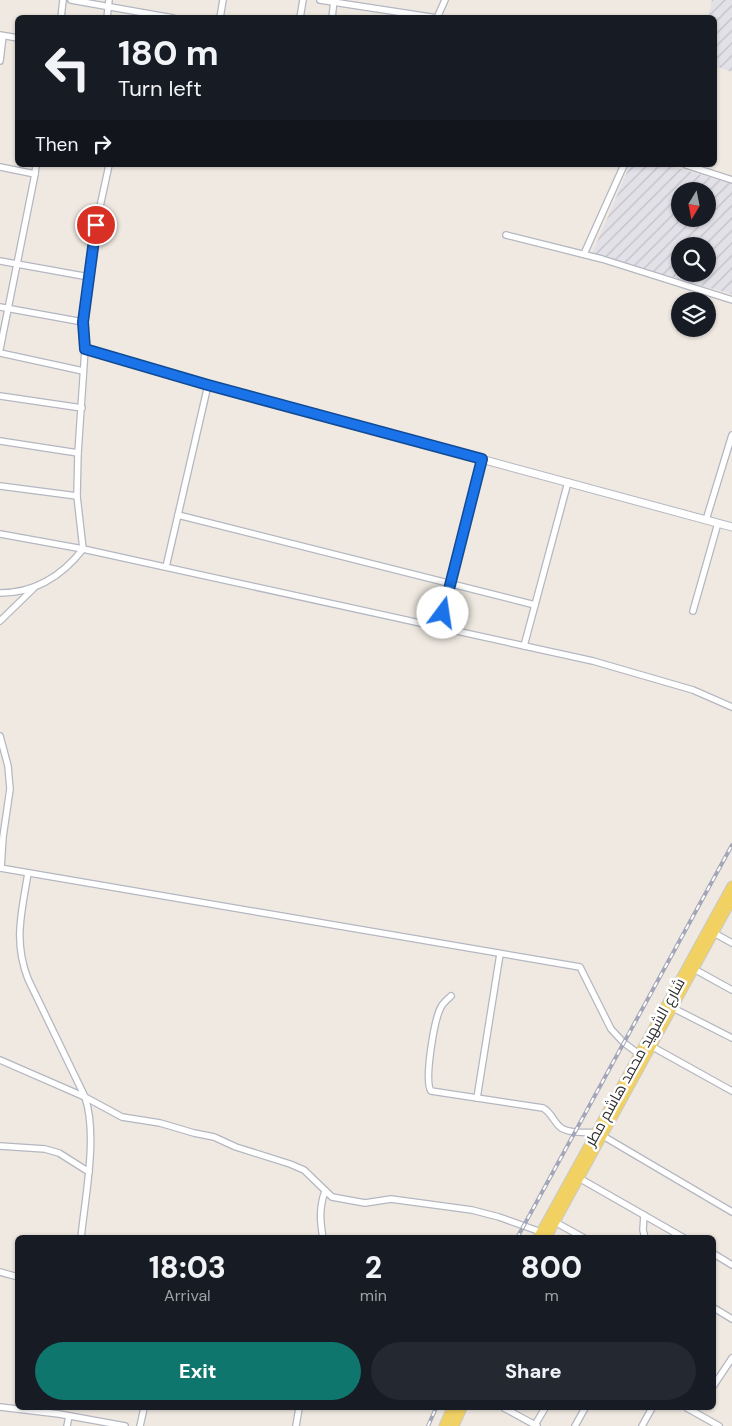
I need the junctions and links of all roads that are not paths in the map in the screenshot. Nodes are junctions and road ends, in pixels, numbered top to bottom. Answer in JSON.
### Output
{"nodes":[{"id":1,"x":63,"y":0,"type":"edge"},
{"id":2,"x":71,"y":0,"type":"edge"},
{"id":3,"x":109,"y":0,"type":"edge"},
{"id":4,"x":223,"y":0,"type":"edge"},
{"id":5,"x":302,"y":0,"type":"edge"},
{"id":6,"x":320,"y":0,"type":"edge"},
{"id":7,"x":445,"y":0,"type":"edge"},
{"id":8,"x":333,"y":1,"type":"edge"},
{"id":9,"x":108,"y":7,"type":"junction"},
{"id":10,"x":61,"y":15,"type":"edge"},
{"id":11,"x":107,"y":15,"type":"edge"},
{"id":12,"x":155,"y":15,"type":"edge"},
{"id":13,"x":220,"y":15,"type":"edge"},
{"id":14,"x":300,"y":15,"type":"edge"},
{"id":15,"x":332,"y":15,"type":"edge"},
{"id":16,"x":419,"y":15,"type":"edge"},
{"id":17,"x":438,"y":15,"type":"edge"},
{"id":18,"x":2,"y":36,"type":"edge"},
{"id":19,"x":15,"y":38,"type":"edge"},
{"id":20,"x":0,"y":61,"type":"edge"},
{"id":21,"x":0,"y":167,"type":"edge"},
{"id":22,"x":36,"y":167,"type":"edge"},
{"id":23,"x":109,"y":167,"type":"edge"},
{"id":24,"x":623,"y":167,"type":"edge"},
{"id":25,"x":692,"y":167,"type":"edge"},
{"id":26,"x":35,"y":174,"type":"junction"},
{"id":27,"x":732,"y":180,"type":"edge"},
{"id":28,"x":506,"y":235,"type":"dead end"},
{"id":29,"x":584,"y":254,"type":"junction"},
{"id":30,"x":0,"y":261,"type":"edge"},
{"id":31,"x":16,"y":264,"type":"junction"},
{"id":32,"x":89,"y":277,"type":"junction"},
{"id":33,"x":732,"y":300,"type":"edge"},
{"id":34,"x":0,"y":307,"type":"edge"},
{"id":35,"x":8,"y":309,"type":"junction"},
{"id":36,"x":83,"y":322,"type":"junction"},
{"id":37,"x":85,"y":349,"type":"junction"},
{"id":38,"x":0,"y":351,"type":"edge"},
{"id":39,"x":83,"y":371,"type":"junction"},
{"id":40,"x":208,"y":385,"type":"junction"},
{"id":41,"x":0,"y":396,"type":"edge"},
{"id":42,"x":82,"y":408,"type":"junction"},
{"id":43,"x":732,"y":435,"type":"edge"},
{"id":44,"x":0,"y":441,"type":"edge"},
{"id":45,"x":78,"y":453,"type":"junction"},
{"id":46,"x":482,"y":459,"type":"junction"},
{"id":47,"x":568,"y":482,"type":"junction"},
{"id":48,"x":0,"y":486,"type":"edge"},
{"id":49,"x":77,"y":496,"type":"junction"},
{"id":50,"x":178,"y":515,"type":"junction"},
{"id":51,"x":706,"y":520,"type":"junction"},
{"id":52,"x":718,"y":523,"type":"junction"},
{"id":53,"x":732,"y":527,"type":"edge"},
{"id":54,"x":0,"y":534,"type":"edge"},
{"id":55,"x":83,"y":549,"type":"junction"},
{"id":56,"x":166,"y":567,"type":"junction"},
{"id":57,"x":451,"y":584,"type":"junction"},
{"id":58,"x":34,"y":588,"type":"junction"},
{"id":59,"x":0,"y":593,"type":"edge"},
{"id":60,"x":535,"y":605,"type":"junction"},
{"id":61,"x":693,"y":611,"type":"dead end"},
{"id":62,"x":0,"y":621,"type":"edge"},
{"id":63,"x":440,"y":627,"type":"junction"},
{"id":64,"x":524,"y":646,"type":"junction"},
{"id":65,"x":732,"y":707,"type":"edge"},
{"id":66,"x":0,"y":736,"type":"edge"},
{"id":67,"x":1,"y":868,"type":"edge"},
{"id":68,"x":28,"y":873,"type":"junction"},
{"id":69,"x":732,"y":886,"type":"edge"},
{"id":70,"x":732,"y":899,"type":"edge"},
{"id":71,"x":714,"y":933,"type":"junction"},
{"id":72,"x":732,"y":943,"type":"edge"},
{"id":73,"x":500,"y":954,"type":"junction"},
{"id":74,"x":694,"y":969,"type":"junction"},
{"id":75,"x":732,"y":990,"type":"edge"},
{"id":76,"x":451,"y":996,"type":"dead end"},
{"id":77,"x":670,"y":1006,"type":"junction"},
{"id":78,"x":732,"y":1038,"type":"edge"},
{"id":79,"x":652,"y":1046,"type":"junction"},
{"id":80,"x":639,"y":1054,"type":"junction"},
{"id":81,"x":0,"y":1060,"type":"edge"},
{"id":82,"x":732,"y":1091,"type":"edge"},
{"id":83,"x":85,"y":1097,"type":"junction"},
{"id":84,"x":477,"y":1098,"type":"junction"},
{"id":85,"x":599,"y":1134,"type":"junction"},
{"id":86,"x":0,"y":1146,"type":"edge"},
{"id":87,"x":89,"y":1172,"type":"junction"},
{"id":88,"x":579,"y":1178,"type":"junction"},
{"id":89,"x":325,"y":1192,"type":"junction"},
{"id":90,"x":732,"y":1212,"type":"edge"},
{"id":91,"x":644,"y":1215,"type":"junction"},
{"id":92,"x":555,"y":1222,"type":"junction"},
{"id":93,"x":81,"y":1235,"type":"edge"},
{"id":94,"x":322,"y":1235,"type":"edge"},
{"id":95,"x":539,"y":1235,"type":"edge"},
{"id":96,"x":542,"y":1235,"type":"edge"},
{"id":97,"x":542,"y":1235,"type":"edge"},
{"id":98,"x":579,"y":1235,"type":"edge"},
{"id":99,"x":644,"y":1235,"type":"edge"},
{"id":100,"x":679,"y":1235,"type":"edge"},
{"id":101,"x":716,"y":1255,"type":"edge"},
{"id":102,"x":732,"y":1265,"type":"edge"},
{"id":103,"x":0,"y":1272,"type":"edge"},
{"id":104,"x":15,"y":1276,"type":"edge"},
{"id":105,"x":716,"y":1309,"type":"edge"},
{"id":106,"x":732,"y":1318,"type":"edge"},
{"id":107,"x":732,"y":1358,"type":"edge"},
{"id":108,"x":716,"y":1382,"type":"edge"},
{"id":109,"x":0,"y":1407,"type":"edge"},
{"id":110,"x":15,"y":1408,"type":"edge"},
{"id":111,"x":44,"y":1410,"type":"edge"},
{"id":112,"x":144,"y":1410,"type":"edge"},
{"id":113,"x":298,"y":1410,"type":"edge"},
{"id":114,"x":448,"y":1410,"type":"edge"},
{"id":115,"x":461,"y":1410,"type":"edge"},
{"id":116,"x":508,"y":1410,"type":"edge"},
{"id":117,"x":544,"y":1410,"type":"edge"},
{"id":118,"x":584,"y":1410,"type":"edge"},
{"id":119,"x":651,"y":1410,"type":"edge"},
{"id":120,"x":698,"y":1410,"type":"edge"},
{"id":121,"x":59,"y":1411,"type":"edge"},
{"id":122,"x":69,"y":1416,"type":"junction"},
{"id":123,"x":536,"y":1425,"type":"edge"},
{"id":124,"x":67,"y":1426,"type":"edge"},
{"id":125,"x":125,"y":1426,"type":"edge"},
{"id":126,"x":140,"y":1426,"type":"edge"},
{"id":127,"x":296,"y":1426,"type":"edge"},
{"id":128,"x":444,"y":1426,"type":"edge"},
{"id":129,"x":454,"y":1426,"type":"edge"},
{"id":130,"x":575,"y":1426,"type":"edge"},
{"id":131,"x":642,"y":1426,"type":"edge"},
{"id":132,"x":719,"y":1426,"type":"edge"}],
"edges":[{"from":1,"to":10,"type":"street"},
{"from":2,"to":9,"type":"street"},
{"from":3,"to":9,"type":"street"},
{"from":4,"to":13,"type":"street"},
{"from":5,"to":14,"type":"street"},
{"from":6,"to":8,"type":"street"},
{"from":7,"to":17,"type":"street"},
{"from":8,"to":15,"type":"street"},
{"from":8,"to":16,"type":"street"},
{"from":9,"to":11,"type":"street"},
{"from":9,"to":12,"type":"street"},
{"from":18,"to":19,"type":"street"},
{"from":18,"to":20,"type":"street"},
{"from":21,"to":26,"type":"street"},
{"from":22,"to":26,"type":"street"},
{"from":23,"to":32,"type":"street"},
{"from":24,"to":29,"type":"street"},
{"from":25,"to":27,"type":"street"},
{"from":26,"to":31,"type":"street"},
{"from":28,"to":29,"type":"street"},
{"from":29,"to":33,"type":"street"},
{"from":30,"to":31,"type":"street"},
{"from":31,"to":32,"type":"street"},
{"from":31,"to":35,"type":"street"},
{"from":32,"to":36,"type":"street"},
{"from":34,"to":35,"type":"street"},
{"from":35,"to":36,"type":"street"},
{"from":35,"to":38,"type":"street"},
{"from":36,"to":37,"type":"street"},
{"from":37,"to":39,"type":"street"},
{"from":37,"to":40,"type":"street"},
{"from":38,"to":39,"type":"street"},
{"from":39,"to":42,"type":"street"},
{"from":40,"to":46,"type":"street"},
{"from":40,"to":50,"type":"street"},
{"from":41,"to":42,"type":"street"},
{"from":42,"to":45,"type":"street"},
{"from":43,"to":51,"type":"street"},
{"from":44,"to":45,"type":"street"},
{"from":45,"to":49,"type":"street"},
{"from":46,"to":47,"type":"street"},
{"from":46,"to":57,"type":"street"},
{"from":47,"to":51,"type":"street"},
{"from":47,"to":60,"type":"street"},
{"from":48,"to":49,"type":"street"},
{"from":49,"to":55,"type":"street"},
{"from":50,"to":56,"type":"street"},
{"from":50,"to":57,"type":"street"},
{"from":51,"to":52,"type":"street"},
{"from":52,"to":53,"type":"street"},
{"from":52,"to":61,"type":"street"},
{"from":54,"to":55,"type":"street"},
{"from":55,"to":56,"type":"street"},
{"from":55,"to":58,"type":"street"},
{"from":56,"to":63,"type":"street"},
{"from":57,"to":60,"type":"street"},
{"from":57,"to":63,"type":"street"},
{"from":58,"to":59,"type":"street"},
{"from":58,"to":62,"type":"street"},
{"from":60,"to":64,"type":"street"},
{"from":63,"to":64,"type":"street"},
{"from":64,"to":65,"type":"street"},
{"from":66,"to":67,"type":"street"},
{"from":67,"to":68,"type":"street"},
{"from":68,"to":73,"type":"street"},
{"from":68,"to":83,"type":"street"},
{"from":69,"to":77,"type":"main road","name":"شارع الشهيد محمد هاشم مطر"},
{"from":70,"to":71,"type":"main road","name":"شارع الشهيد محمد هاشم مطر"},
{"from":71,"to":72,"type":"street"},
{"from":71,"to":74,"type":"main road","name":"شارع الشهيد محمد هاشم مطر"},
{"from":73,"to":80,"type":"street"},
{"from":73,"to":84,"type":"street"},
{"from":74,"to":75,"type":"street"},
{"from":74,"to":77,"type":"main road","name":"شارع الشهيد محمد هاشم مطر"},
{"from":76,"to":84,"type":"street"},
{"from":77,"to":78,"type":"street"},
{"from":77,"to":79,"type":"main road","name":"شارع الشهيد محمد هاشم مطر"},
{"from":77,"to":80,"type":"main road","name":"شارع الشهيد محمد هاشم مطر"},
{"from":79,"to":82,"type":"street"},
{"from":79,"to":85,"type":"main road","name":"شارع الشهيد محمد هاشم مطر"},
{"from":80,"to":85,"type":"main road","name":"شارع الشهيد محمد هاشم مطر"},
{"from":81,"to":83,"type":"street"},
{"from":83,"to":87,"type":"street"},
{"from":83,"to":89,"type":"street"},
{"from":84,"to":85,"type":"street"},
{"from":85,"to":88,"type":"main road","name":"شارع الشهيد محمد هاشم مطر"},
{"from":85,"to":90,"type":"street"},
{"from":85,"to":96,"type":"main road","name":"شارع الشهيد محمد هاشم مطر"},
{"from":86,"to":87,"type":"street"},
{"from":87,"to":93,"type":"street"},
{"from":88,"to":91,"type":"street"},
{"from":88,"to":92,"type":"main road","name":"شارع الشهيد محمد هاشم مطر"},
{"from":89,"to":94,"type":"street"},
{"from":89,"to":95,"type":"street"},
{"from":91,"to":99,"type":"street"},
{"from":91,"to":100,"type":"street"},
{"from":92,"to":97,"type":"main road","name":"شارع الشهيد محمد هاشم مطر"},
{"from":92,"to":98,"type":"street"},
{"from":101,"to":102,"type":"street"},
{"from":103,"to":104,"type":"street"},
{"from":105,"to":106,"type":"street"},
{"from":107,"to":108,"type":"street"},
{"from":109,"to":110,"type":"street"},
{"from":111,"to":121,"type":"street"},
{"from":112,"to":126,"type":"street"},
{"from":113,"to":127,"type":"street"},
{"from":114,"to":128,"type":"main road"},
{"from":115,"to":129,"type":"main road"},
{"from":116,"to":123,"type":"street"},
{"from":117,"to":123,"type":"street"},
{"from":118,"to":130,"type":"street"},
{"from":119,"to":131,"type":"street"},
{"from":120,"to":132,"type":"street"},
{"from":121,"to":122,"type":"street"},
{"from":122,"to":124,"type":"street"},
{"from":122,"to":125,"type":"street"}]}
